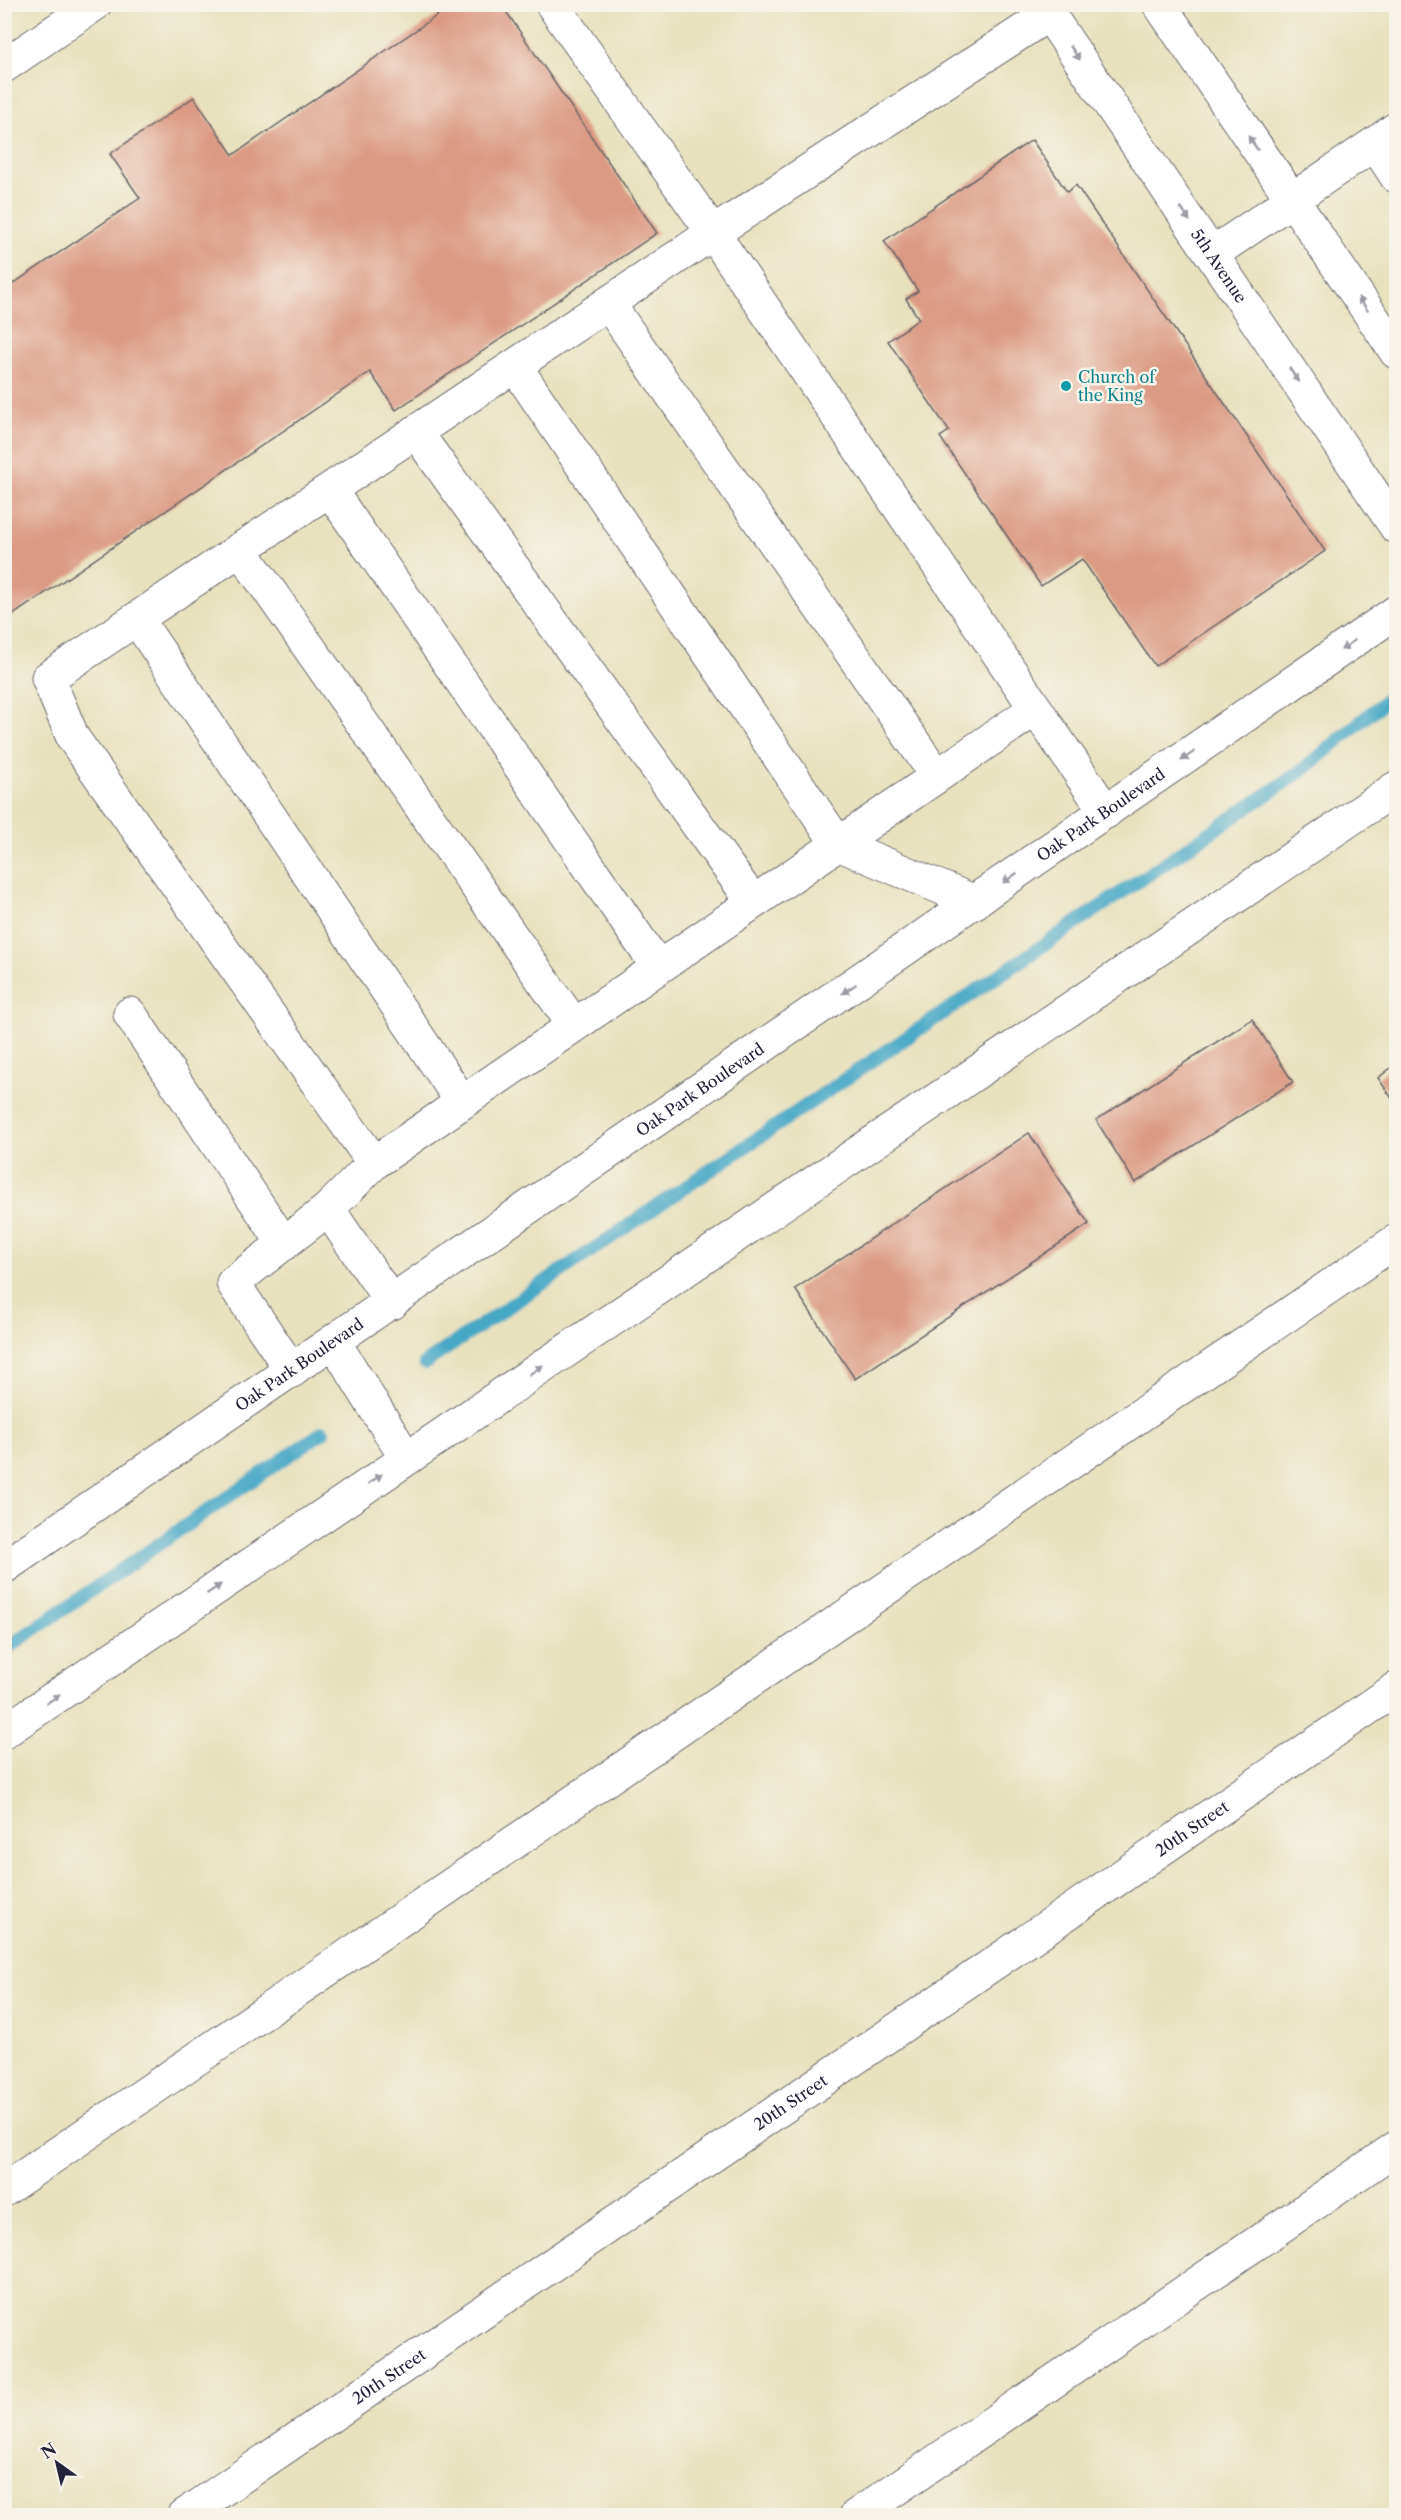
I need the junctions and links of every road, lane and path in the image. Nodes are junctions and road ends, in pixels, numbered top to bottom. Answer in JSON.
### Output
{"nodes":[{"id":1,"x":95,"y":4,"type":"edge"},
{"id":2,"x":552,"y":4,"type":"edge"},
{"id":3,"x":1159,"y":4,"type":"edge"},
{"id":4,"x":1046,"y":9,"type":"edge"},
{"id":5,"x":4,"y":66,"type":"edge"},
{"id":6,"x":1386,"y":136,"type":"edge"},
{"id":7,"x":1396,"y":176,"type":"edge"},
{"id":8,"x":1292,"y":200,"type":"junction"},
{"id":9,"x":713,"y":233,"type":"junction"},
{"id":10,"x":1212,"y":254,"type":"junction"},
{"id":11,"x":608,"y":303,"type":"junction"},
{"id":12,"x":1396,"y":352,"type":"edge"},
{"id":13,"x":515,"y":366,"type":"junction"},
{"id":14,"x":416,"y":432,"type":"junction"},
{"id":15,"x":330,"y":490,"type":"junction"},
{"id":16,"x":1396,"y":526,"type":"edge"},
{"id":17,"x":240,"y":549,"type":"junction"},
{"id":18,"x":1396,"y":612,"type":"edge"},
{"id":19,"x":137,"y":618,"type":"junction"},
{"id":20,"x":1035,"y":709,"type":"junction"},
{"id":21,"x":937,"y":776,"type":"junction"},
{"id":22,"x":1396,"y":788,"type":"edge"},
{"id":23,"x":1106,"y":812,"type":"junction"},
{"id":24,"x":838,"y":844,"type":"junction"},
{"id":25,"x":753,"y":902,"type":"junction"},
{"id":26,"x":975,"y":902,"type":"junction"},
{"id":27,"x":658,"y":967,"type":"junction"},
{"id":28,"x":130,"y":1014,"type":"dead end"},
{"id":29,"x":574,"y":1025,"type":"junction"},
{"id":30,"x":462,"y":1102,"type":"junction"},
{"id":31,"x":374,"y":1163,"type":"junction"},
{"id":32,"x":328,"y":1209,"type":"junction"},
{"id":33,"x":1396,"y":1241,"type":"edge"},
{"id":34,"x":284,"y":1244,"type":"junction"},
{"id":35,"x":392,"y":1303,"type":"junction"},
{"id":36,"x":334,"y":1342,"type":"junction"},
{"id":37,"x":292,"y":1371,"type":"junction"},
{"id":38,"x":406,"y":1458,"type":"junction"},
{"id":39,"x":4,"y":1567,"type":"edge"},
{"id":40,"x":1396,"y":1689,"type":"edge"},
{"id":41,"x":4,"y":1732,"type":"edge"},
{"id":42,"x":1396,"y":2148,"type":"edge"},
{"id":43,"x":4,"y":2190,"type":"edge"},
{"id":44,"x":184,"y":2516,"type":"edge"},
{"id":45,"x":856,"y":2516,"type":"edge"}],
"edges":[{"from":1,"to":5,"type":"street"},
{"from":2,"to":9,"type":"street"},
{"from":8,"to":3,"type":"street","one_way":true},
{"from":4,"to":9,"type":"street"},
{"from":4,"to":10,"type":"street","name":"5th Avenue","one_way":true},
{"from":6,"to":7,"type":"street"},
{"from":6,"to":8,"type":"street"},
{"from":8,"to":10,"type":"street"},
{"from":12,"to":8,"type":"street","one_way":true},
{"from":9,"to":11,"type":"street"},
{"from":9,"to":20,"type":"street"},
{"from":10,"to":16,"type":"street","name":"5th Avenue","one_way":true},
{"from":11,"to":13,"type":"street"},
{"from":11,"to":21,"type":"street"},
{"from":13,"to":14,"type":"street"},
{"from":13,"to":24,"type":"street"},
{"from":14,"to":15,"type":"street"},
{"from":14,"to":25,"type":"street"},
{"from":15,"to":17,"type":"street"},
{"from":15,"to":27,"type":"street"},
{"from":17,"to":19,"type":"street"},
{"from":17,"to":29,"type":"street"},
{"from":18,"to":23,"type":"street","name":"Oak Park Boulevard","one_way":true},
{"from":19,"to":30,"type":"street"},
{"from":19,"to":31,"type":"street"},
{"from":20,"to":21,"type":"street"},
{"from":20,"to":23,"type":"street"},
{"from":21,"to":24,"type":"street"},
{"from":38,"to":22,"type":"street","one_way":true},
{"from":23,"to":26,"type":"street","name":"Oak Park Boulevard","one_way":true},
{"from":24,"to":25,"type":"street"},
{"from":24,"to":26,"type":"street"},
{"from":25,"to":27,"type":"street"},
{"from":26,"to":35,"type":"street","name":"Oak Park Boulevard","one_way":true},
{"from":27,"to":29,"type":"street"},
{"from":28,"to":34,"type":"street"},
{"from":29,"to":30,"type":"street"},
{"from":30,"to":31,"type":"street"},
{"from":31,"to":32,"type":"street"},
{"from":32,"to":34,"type":"street"},
{"from":32,"to":35,"type":"street"},
{"from":33,"to":43,"type":"street"},
{"from":34,"to":37,"type":"street"},
{"from":35,"to":36,"type":"street","name":"Oak Park Boulevard"},
{"from":36,"to":37,"type":"street","name":"Oak Park Boulevard"},
{"from":36,"to":38,"type":"street"},
{"from":37,"to":39,"type":"street","name":"Oak Park Boulevard"},
{"from":41,"to":38,"type":"street","one_way":true},
{"from":40,"to":44,"type":"street","name":"20th Street"},
{"from":42,"to":45,"type":"street"}]}
